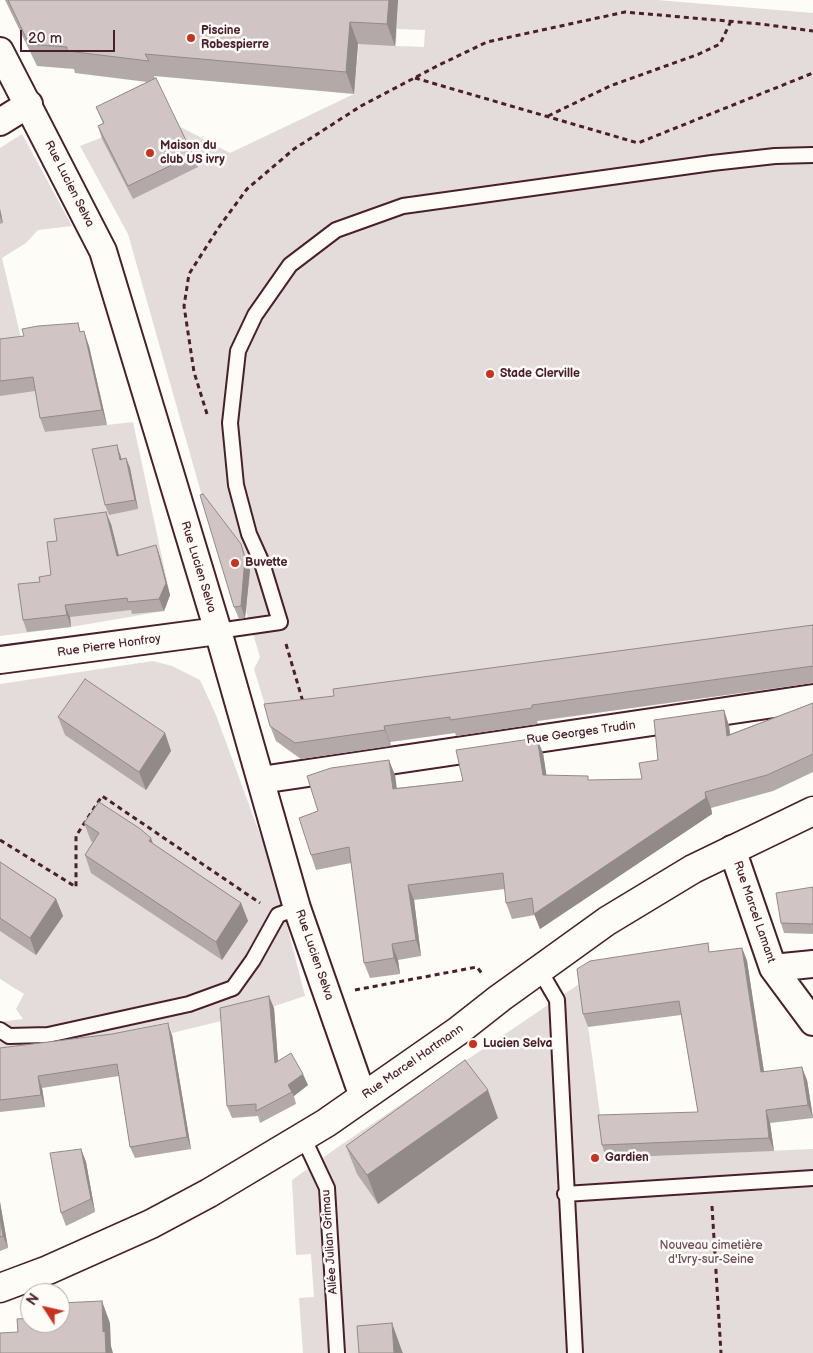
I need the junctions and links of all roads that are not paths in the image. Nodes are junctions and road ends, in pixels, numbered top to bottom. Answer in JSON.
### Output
{"nodes":[{"id":1,"x":0,"y":51,"type":"edge"},
{"id":2,"x":29,"y":104,"type":"junction"},
{"id":3,"x":0,"y":122,"type":"edge"},
{"id":4,"x":813,"y":155,"type":"edge"},
{"id":5,"x":218,"y":631,"type":"junction"},
{"id":6,"x":0,"y":660,"type":"edge"},
{"id":7,"x":813,"y":698,"type":"edge"},
{"id":8,"x":260,"y":780,"type":"junction"},
{"id":9,"x":813,"y":811,"type":"edge"},
{"id":10,"x":732,"y":849,"type":"junction"},
{"id":11,"x":288,"y":912,"type":"junction"},
{"id":12,"x":813,"y":964,"type":"edge"},
{"id":13,"x":774,"y":968,"type":"junction"},
{"id":14,"x":539,"y":969,"type":"junction"},
{"id":15,"x":813,"y":1022,"type":"edge"},
{"id":16,"x":0,"y":1030,"type":"edge"},
{"id":17,"x":363,"y":1097,"type":"junction"},
{"id":18,"x":303,"y":1137,"type":"junction"},
{"id":19,"x":813,"y":1178,"type":"edge"},
{"id":20,"x":565,"y":1194,"type":"junction"},
{"id":21,"x":0,"y":1288,"type":"edge"},
{"id":22,"x":337,"y":1353,"type":"edge"},
{"id":23,"x":575,"y":1353,"type":"edge"}],
"edges":[{"from":1,"to":2,"type":"street","name":"Rue Lucien Selva"},
{"from":2,"to":3,"type":"street"},
{"from":2,"to":5,"type":"street","name":"Rue Lucien Selva"},
{"from":4,"to":5,"type":"lane"},
{"from":5,"to":6,"type":"street","name":"Rue Pierre Honfroy"},
{"from":5,"to":8,"type":"street","name":"Rue Lucien Selva"},
{"from":7,"to":8,"type":"street","name":"Rue Georges Trudin"},
{"from":8,"to":11,"type":"street","name":"Rue Lucien Selva"},
{"from":9,"to":10,"type":"main road","name":"Rue Marcel Hartmann"},
{"from":10,"to":13,"type":"street","name":"Rue Marcel Lamant"},
{"from":10,"to":14,"type":"main road","name":"Rue Marcel Hartmann"},
{"from":11,"to":16,"type":"lane"},
{"from":11,"to":17,"type":"street","name":"Rue Lucien Selva"},
{"from":12,"to":13,"type":"street"},
{"from":13,"to":15,"type":"street","name":"Rue Marcel Lamant"},
{"from":14,"to":17,"type":"main road","name":"Rue Marcel Hartmann"},
{"from":14,"to":20,"type":"lane"},
{"from":17,"to":18,"type":"main road","name":"Rue Marcel Hartmann"},
{"from":18,"to":21,"type":"main road","name":"Rue Marcel Hartmann"},
{"from":18,"to":22,"type":"lane","name":"Allée Julian Grimau"},
{"from":19,"to":20,"type":"lane"},
{"from":20,"to":23,"type":"lane"}]}
